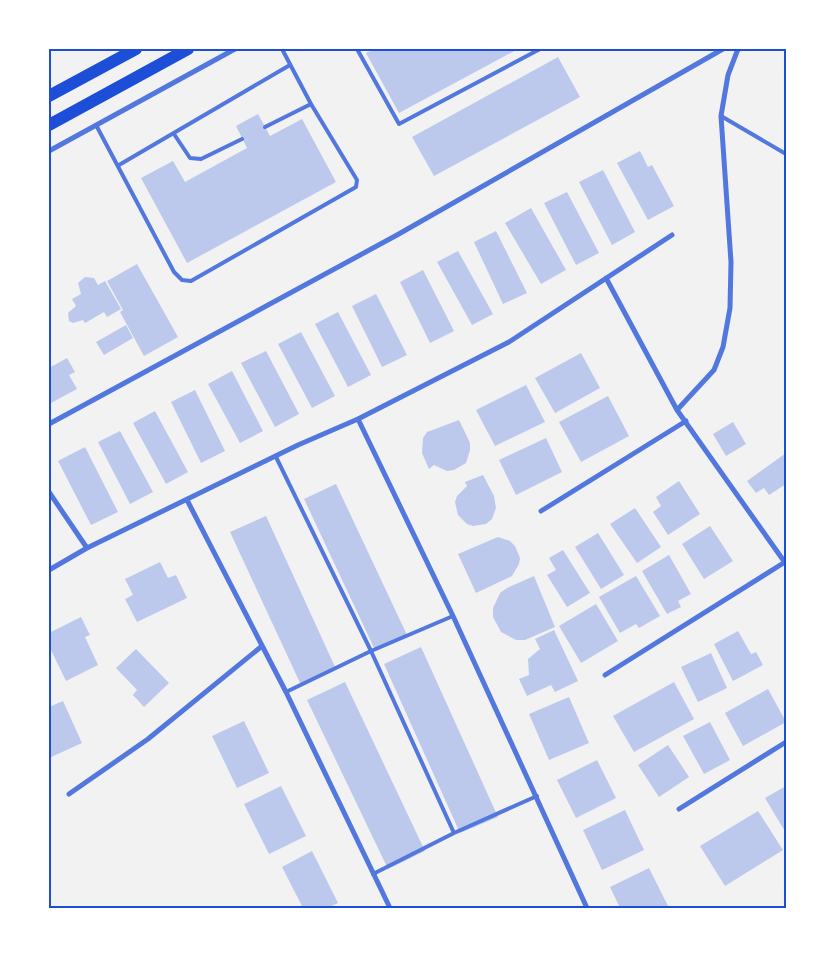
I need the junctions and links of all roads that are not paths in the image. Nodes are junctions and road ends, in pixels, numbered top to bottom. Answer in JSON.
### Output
{"nodes":[{"id":1,"x":136,"y":49,"type":"edge"},
{"id":2,"x":188,"y":49,"type":"edge"},
{"id":3,"x":235,"y":49,"type":"edge"},
{"id":4,"x":282,"y":49,"type":"edge"},
{"id":5,"x":357,"y":49,"type":"edge"},
{"id":6,"x":540,"y":49,"type":"edge"},
{"id":7,"x":722,"y":49,"type":"edge"},
{"id":8,"x":738,"y":49,"type":"edge"},
{"id":9,"x":290,"y":65,"type":"junction"},
{"id":10,"x":49,"y":96,"type":"edge"},
{"id":11,"x":311,"y":104,"type":"junction"},
{"id":12,"x":721,"y":116,"type":"junction"},
{"id":13,"x":49,"y":125,"type":"edge"},
{"id":14,"x":96,"y":125,"type":"junction"},
{"id":15,"x":265,"y":127,"type":"dead end"},
{"id":16,"x":174,"y":134,"type":"junction"},
{"id":17,"x":242,"y":139,"type":"dead end"},
{"id":18,"x":49,"y":151,"type":"edge"},
{"id":19,"x":786,"y":154,"type":"edge"},
{"id":20,"x":119,"y":165,"type":"junction"},
{"id":21,"x":672,"y":235,"type":"dead end"},
{"id":22,"x":606,"y":278,"type":"junction"},
{"id":23,"x":677,"y":410,"type":"junction"},
{"id":24,"x":358,"y":420,"type":"junction"},
{"id":25,"x":686,"y":421,"type":"junction"},
{"id":26,"x":49,"y":424,"type":"edge"},
{"id":27,"x":276,"y":457,"type":"junction"},
{"id":28,"x":49,"y":492,"type":"edge"},
{"id":29,"x":187,"y":500,"type":"junction"},
{"id":30,"x":541,"y":511,"type":"dead end"},
{"id":31,"x":87,"y":548,"type":"junction"},
{"id":32,"x":786,"y":563,"type":"edge"},
{"id":33,"x":49,"y":570,"type":"edge"},
{"id":34,"x":453,"y":616,"type":"junction"},
{"id":35,"x":262,"y":646,"type":"junction"},
{"id":36,"x":371,"y":651,"type":"junction"},
{"id":37,"x":605,"y":675,"type":"dead end"},
{"id":38,"x":286,"y":692,"type":"junction"},
{"id":39,"x":786,"y":742,"type":"edge"},
{"id":40,"x":69,"y":794,"type":"dead end"},
{"id":41,"x":537,"y":796,"type":"junction"},
{"id":42,"x":679,"y":810,"type":"dead end"},
{"id":43,"x":454,"y":833,"type":"junction"},
{"id":44,"x":373,"y":874,"type":"junction"},
{"id":45,"x":390,"y":908,"type":"edge"},
{"id":46,"x":587,"y":908,"type":"edge"}],
"edges":[{"from":1,"to":10,"type":"highway"},
{"from":2,"to":13,"type":"highway"},
{"from":3,"to":14,"type":"street"},
{"from":4,"to":9,"type":"lane"},
{"from":5,"to":6,"type":"lane"},
{"from":7,"to":26,"type":"street"},
{"from":8,"to":12,"type":"street"},
{"from":9,"to":11,"type":"lane"},
{"from":9,"to":16,"type":"lane"},
{"from":11,"to":15,"type":"lane"},
{"from":11,"to":20,"type":"lane"},
{"from":12,"to":19,"type":"lane"},
{"from":12,"to":23,"type":"street"},
{"from":14,"to":18,"type":"street"},
{"from":14,"to":20,"type":"lane"},
{"from":16,"to":17,"type":"lane"},
{"from":16,"to":20,"type":"lane"},
{"from":21,"to":22,"type":"street"},
{"from":22,"to":23,"type":"street"},
{"from":22,"to":24,"type":"street"},
{"from":23,"to":25,"type":"street"},
{"from":24,"to":27,"type":"street"},
{"from":24,"to":34,"type":"street"},
{"from":25,"to":30,"type":"street"},
{"from":25,"to":32,"type":"street"},
{"from":27,"to":29,"type":"street"},
{"from":27,"to":36,"type":"lane"},
{"from":28,"to":31,"type":"street"},
{"from":29,"to":31,"type":"street"},
{"from":29,"to":35,"type":"street"},
{"from":31,"to":33,"type":"street"},
{"from":32,"to":37,"type":"street"},
{"from":34,"to":36,"type":"lane"},
{"from":34,"to":41,"type":"street"},
{"from":35,"to":38,"type":"street"},
{"from":35,"to":40,"type":"street"},
{"from":36,"to":38,"type":"lane"},
{"from":36,"to":43,"type":"lane"},
{"from":38,"to":44,"type":"street"},
{"from":39,"to":42,"type":"street"},
{"from":41,"to":43,"type":"lane"},
{"from":41,"to":46,"type":"street"},
{"from":43,"to":44,"type":"lane"},
{"from":44,"to":45,"type":"street"}]}
